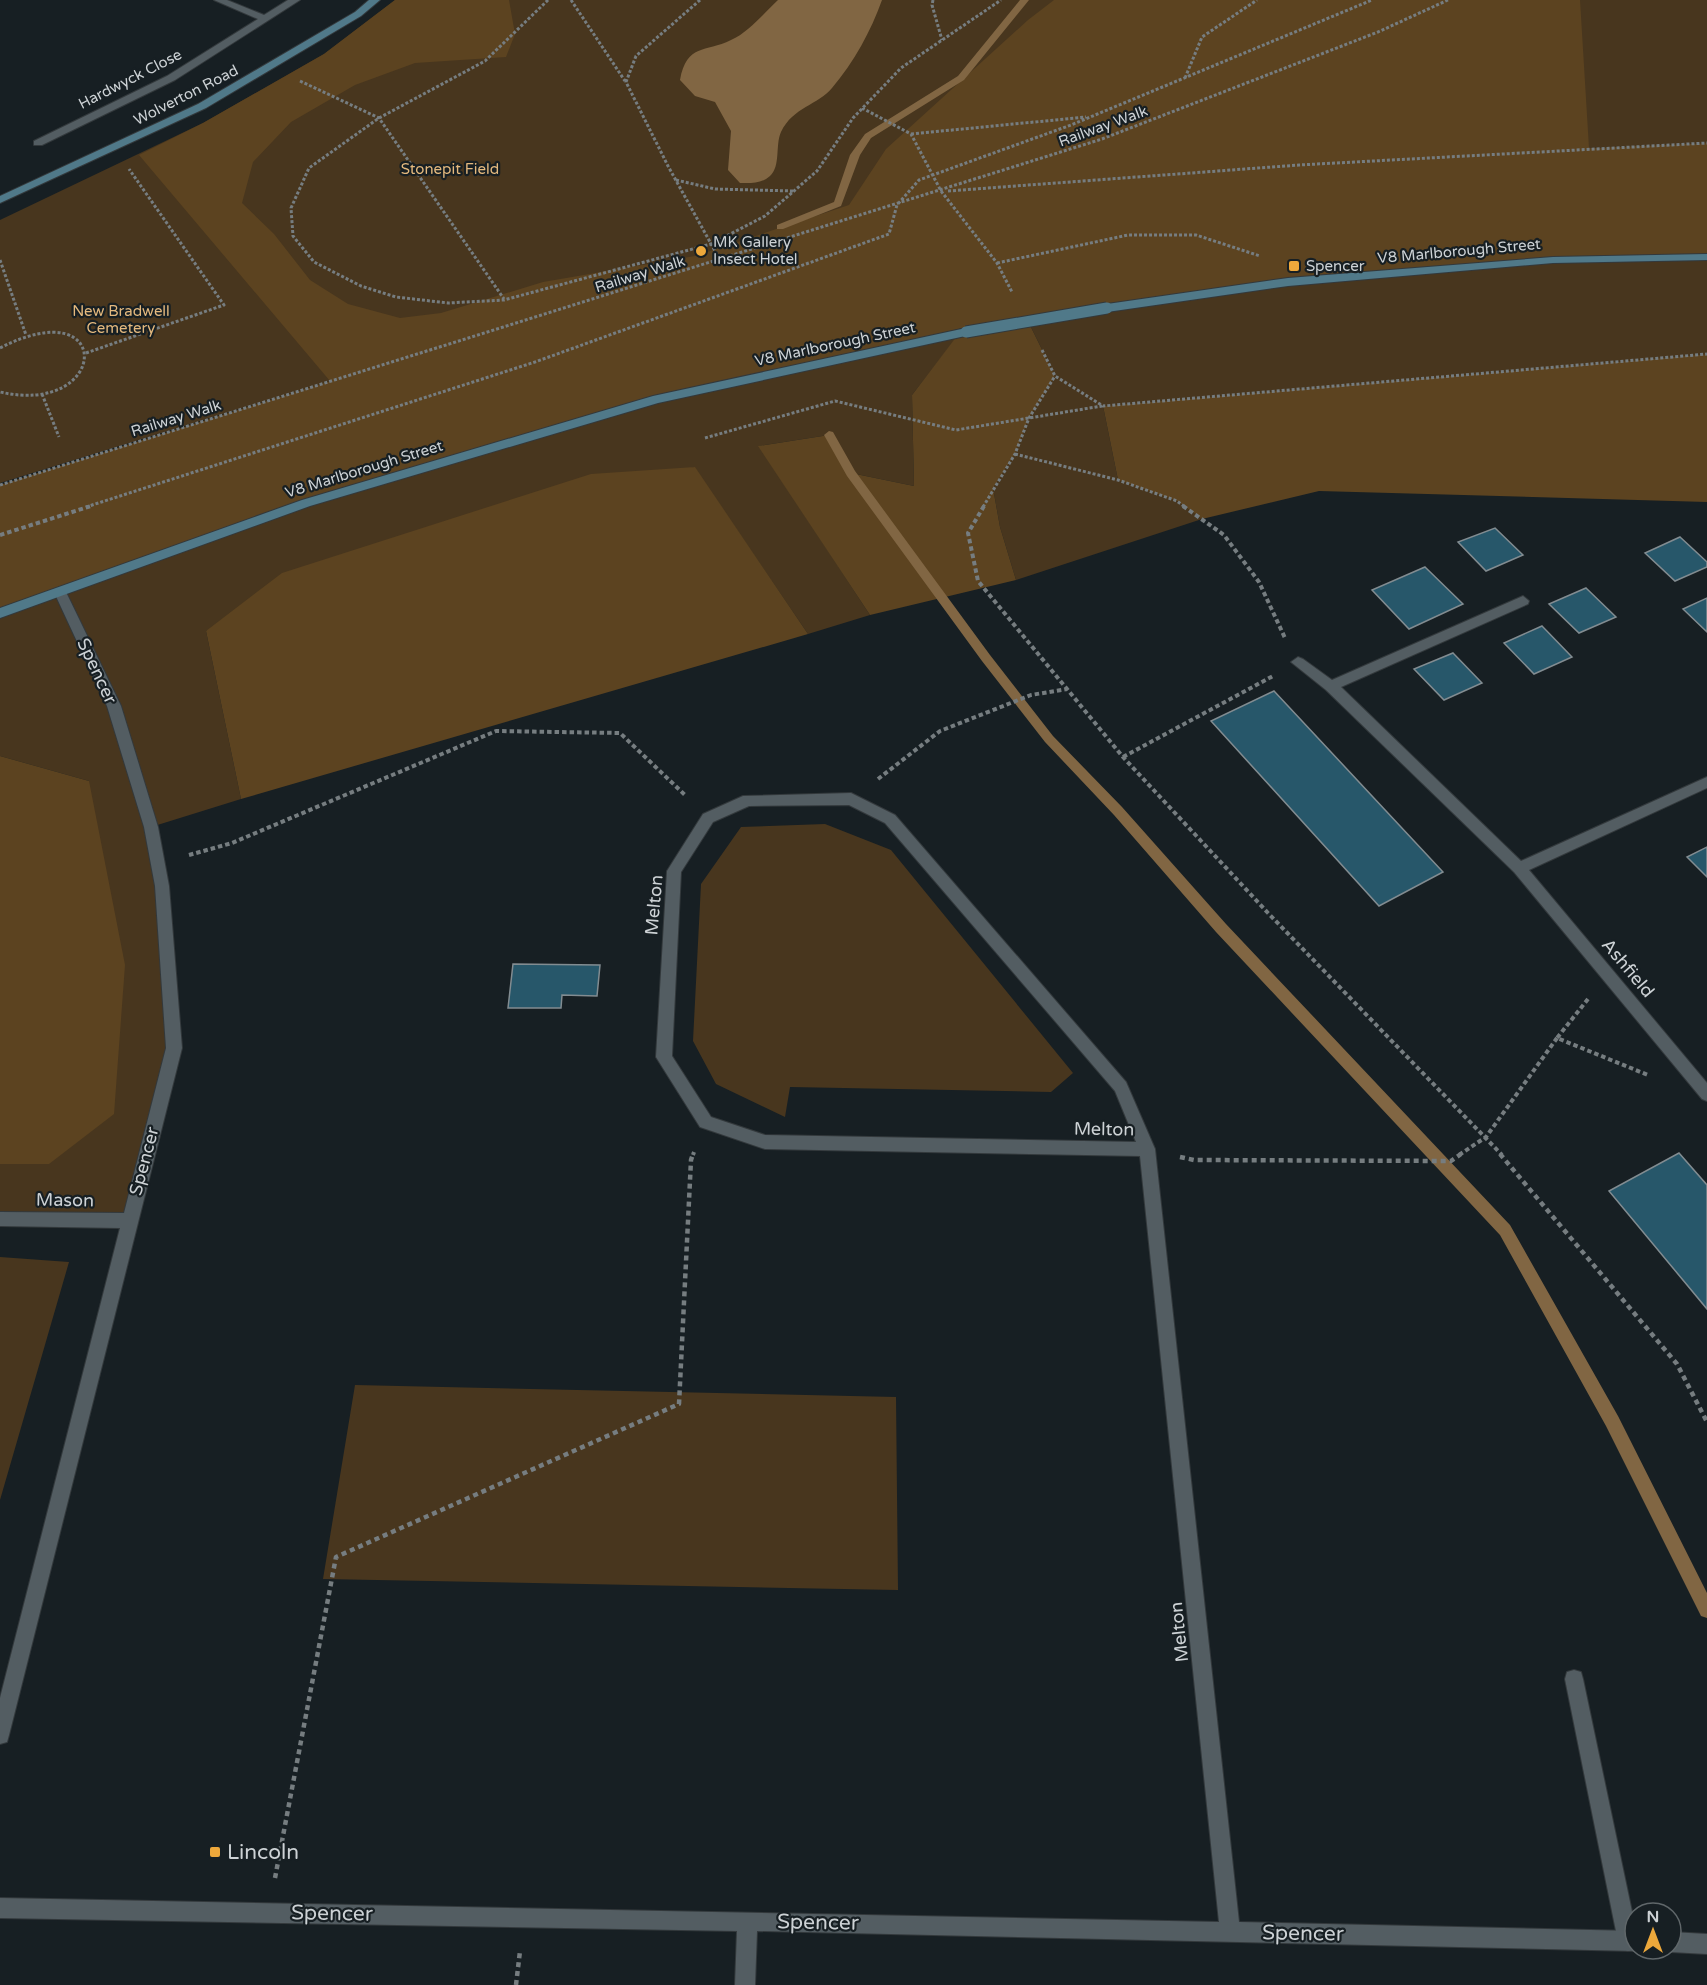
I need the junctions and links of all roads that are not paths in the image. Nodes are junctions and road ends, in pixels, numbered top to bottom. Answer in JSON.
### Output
{"nodes":[{"id":1,"x":219,"y":0,"type":"edge"},
{"id":2,"x":295,"y":0,"type":"edge"},
{"id":3,"x":375,"y":0,"type":"edge"},
{"id":4,"x":263,"y":18,"type":"junction"},
{"id":5,"x":38,"y":143,"type":"dead end"},
{"id":6,"x":0,"y":200,"type":"edge"},
{"id":7,"x":1707,"y":257,"type":"edge"},
{"id":8,"x":60,"y":592,"type":"junction"},
{"id":9,"x":1523,"y":601,"type":"dead end"},
{"id":10,"x":0,"y":613,"type":"edge"},
{"id":11,"x":1298,"y":662,"type":"road end"},
{"id":12,"x":1331,"y":686,"type":"junction"},
{"id":13,"x":1707,"y":782,"type":"edge"},
{"id":14,"x":1519,"y":868,"type":"junction"},
{"id":15,"x":1707,"y":1094,"type":"edge"},
{"id":16,"x":1147,"y":1149,"type":"junction"},
{"id":17,"x":0,"y":1219,"type":"edge"},
{"id":18,"x":129,"y":1221,"type":"junction"},
{"id":19,"x":1574,"y":1679,"type":"dead end"},
{"id":20,"x":0,"y":1735,"type":"edge"},
{"id":21,"x":1623,"y":1904,"type":"edge"},
{"id":22,"x":0,"y":1908,"type":"edge"},
{"id":23,"x":747,"y":1921,"type":"junction"},
{"id":24,"x":1230,"y":1931,"type":"junction"},
{"id":25,"x":1623,"y":1941,"type":"edge"},
{"id":26,"x":1683,"y":1943,"type":"edge"},
{"id":27,"x":1707,"y":1944,"type":"edge"},
{"id":28,"x":746,"y":1985,"type":"edge"}],
"edges":[{"from":1,"to":4,"type":"street"},
{"from":2,"to":4,"type":"street","name":"Hardwyck Close"},
{"from":3,"to":6,"type":"street","name":"Wolverton Road"},
{"from":4,"to":5,"type":"street","name":"Hardwyck Close"},
{"from":7,"to":8,"type":"street","name":"V8 Marlborough Street","bridge":true},
{"from":8,"to":10,"type":"street","name":"V8 Marlborough Street"},
{"from":8,"to":18,"type":"street","name":"Spencer"},
{"from":9,"to":12,"type":"street"},
{"from":11,"to":12,"type":"street","name":"Ashfield"},
{"from":12,"to":14,"type":"street","name":"Ashfield"},
{"from":13,"to":14,"type":"street"},
{"from":14,"to":15,"type":"street","name":"Ashfield"},
{"from":16,"to":16,"type":"street","name":"Melton"},
{"from":16,"to":24,"type":"street","name":"Melton"},
{"from":17,"to":18,"type":"street","name":"Mason"},
{"from":18,"to":20,"type":"street","name":"Spencer"},
{"from":19,"to":21,"type":"street"},
{"from":22,"to":23,"type":"street","name":"Spencer"},
{"from":23,"to":24,"type":"street","name":"Spencer"},
{"from":23,"to":28,"type":"street"},
{"from":24,"to":25,"type":"street","name":"Spencer"},
{"from":26,"to":27,"type":"street"}]}
